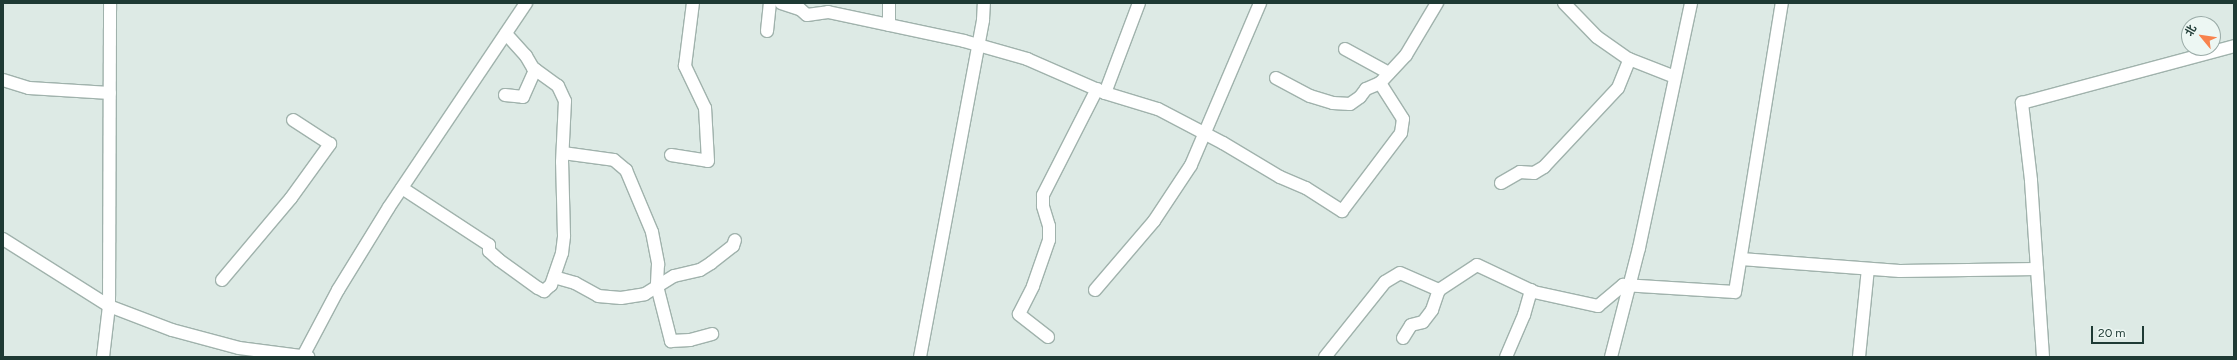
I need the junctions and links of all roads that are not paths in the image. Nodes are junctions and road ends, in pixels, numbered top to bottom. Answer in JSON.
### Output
{"nodes":[{"id":1,"x":110,"y":3,"type":"edge"},
{"id":2,"x":526,"y":3,"type":"edge"},
{"id":3,"x":693,"y":3,"type":"edge"},
{"id":4,"x":770,"y":3,"type":"edge"},
{"id":5,"x":781,"y":3,"type":"edge"},
{"id":6,"x":889,"y":3,"type":"edge"},
{"id":7,"x":984,"y":3,"type":"edge"},
{"id":8,"x":1139,"y":3,"type":"edge"},
{"id":9,"x":1260,"y":3,"type":"edge"},
{"id":10,"x":1437,"y":3,"type":"edge"},
{"id":11,"x":1564,"y":3,"type":"edge"},
{"id":12,"x":1691,"y":3,"type":"edge"},
{"id":13,"x":1782,"y":3,"type":"edge"},
{"id":14,"x":889,"y":25,"type":"junction"},
{"id":15,"x":767,"y":31,"type":"dead end"},
{"id":16,"x":506,"y":34,"type":"junction"},
{"id":17,"x":2234,"y":46,"type":"edge"},
{"id":18,"x":978,"y":47,"type":"junction"},
{"id":19,"x":1345,"y":49,"type":"dead end"},
{"id":20,"x":1630,"y":59,"type":"junction"},
{"id":21,"x":535,"y":70,"type":"junction"},
{"id":22,"x":1389,"y":73,"type":"junction"},
{"id":23,"x":1675,"y":77,"type":"junction"},
{"id":24,"x":1276,"y":78,"type":"dead end"},
{"id":25,"x":3,"y":80,"type":"edge"},
{"id":26,"x":1380,"y":83,"type":"junction"},
{"id":27,"x":1101,"y":91,"type":"junction"},
{"id":28,"x":110,"y":94,"type":"junction"},
{"id":29,"x":505,"y":95,"type":"dead end"},
{"id":30,"x":293,"y":120,"type":"dead end"},
{"id":31,"x":1206,"y":134,"type":"junction"},
{"id":32,"x":563,"y":153,"type":"junction"},
{"id":33,"x":671,"y":155,"type":"dead end"},
{"id":34,"x":1501,"y":183,"type":"dead end"},
{"id":35,"x":402,"y":188,"type":"junction"},
{"id":36,"x":3,"y":239,"type":"edge"},
{"id":37,"x":735,"y":240,"type":"dead end"},
{"id":38,"x":1741,"y":258,"type":"junction"},
{"id":39,"x":1868,"y":269,"type":"junction"},
{"id":40,"x":2037,"y":269,"type":"junction"},
{"id":41,"x":554,"y":277,"type":"junction"},
{"id":42,"x":222,"y":280,"type":"dead end"},
{"id":43,"x":657,"y":286,"type":"junction"},
{"id":44,"x":1629,"y":287,"type":"junction"},
{"id":45,"x":1095,"y":290,"type":"dead end"},
{"id":46,"x":1439,"y":290,"type":"junction"},
{"id":47,"x":1531,"y":290,"type":"junction"},
{"id":48,"x":109,"y":306,"type":"junction"},
{"id":49,"x":712,"y":334,"type":"dead end"},
{"id":50,"x":1048,"y":337,"type":"dead end"},
{"id":51,"x":1403,"y":338,"type":"dead end"},
{"id":52,"x":305,"y":356,"type":"edge"},
{"id":53,"x":103,"y":357,"type":"edge"},
{"id":54,"x":920,"y":357,"type":"edge"},
{"id":55,"x":1325,"y":357,"type":"edge"},
{"id":56,"x":1506,"y":357,"type":"edge"},
{"id":57,"x":1611,"y":357,"type":"edge"},
{"id":58,"x":1859,"y":357,"type":"edge"},
{"id":59,"x":2043,"y":357,"type":"edge"}],
"edges":[{"from":1,"to":28,"type":"street"},
{"from":2,"to":16,"type":"street"},
{"from":3,"to":33,"type":"street"},
{"from":4,"to":15,"type":"street"},
{"from":5,"to":14,"type":"street"},
{"from":6,"to":14,"type":"street"},
{"from":7,"to":18,"type":"street"},
{"from":8,"to":27,"type":"street"},
{"from":9,"to":31,"type":"street"},
{"from":10,"to":22,"type":"street"},
{"from":11,"to":20,"type":"street"},
{"from":12,"to":23,"type":"street"},
{"from":13,"to":38,"type":"street"},
{"from":14,"to":18,"type":"street"},
{"from":16,"to":21,"type":"street"},
{"from":16,"to":35,"type":"street"},
{"from":17,"to":40,"type":"street"},
{"from":18,"to":27,"type":"street"},
{"from":18,"to":54,"type":"street"},
{"from":19,"to":22,"type":"street"},
{"from":20,"to":23,"type":"street"},
{"from":20,"to":34,"type":"street"},
{"from":21,"to":29,"type":"street"},
{"from":21,"to":32,"type":"street"},
{"from":22,"to":26,"type":"street"},
{"from":23,"to":44,"type":"street"},
{"from":24,"to":26,"type":"street"},
{"from":25,"to":28,"type":"street"},
{"from":26,"to":31,"type":"street"},
{"from":27,"to":31,"type":"street"},
{"from":27,"to":50,"type":"street"},
{"from":28,"to":48,"type":"street"},
{"from":30,"to":42,"type":"street"},
{"from":31,"to":45,"type":"street"},
{"from":32,"to":41,"type":"street"},
{"from":32,"to":43,"type":"street"},
{"from":35,"to":41,"type":"street"},
{"from":35,"to":52,"type":"street"},
{"from":36,"to":48,"type":"street"},
{"from":37,"to":43,"type":"street"},
{"from":38,"to":39,"type":"street"},
{"from":38,"to":44,"type":"street"},
{"from":39,"to":40,"type":"street"},
{"from":39,"to":58,"type":"street"},
{"from":40,"to":59,"type":"street"},
{"from":41,"to":43,"type":"street"},
{"from":43,"to":49,"type":"street"},
{"from":44,"to":47,"type":"street"},
{"from":44,"to":57,"type":"street"},
{"from":46,"to":47,"type":"street"},
{"from":46,"to":51,"type":"street"},
{"from":46,"to":55,"type":"street"},
{"from":47,"to":56,"type":"street"},
{"from":48,"to":52,"type":"street"},
{"from":48,"to":53,"type":"street"}]}
